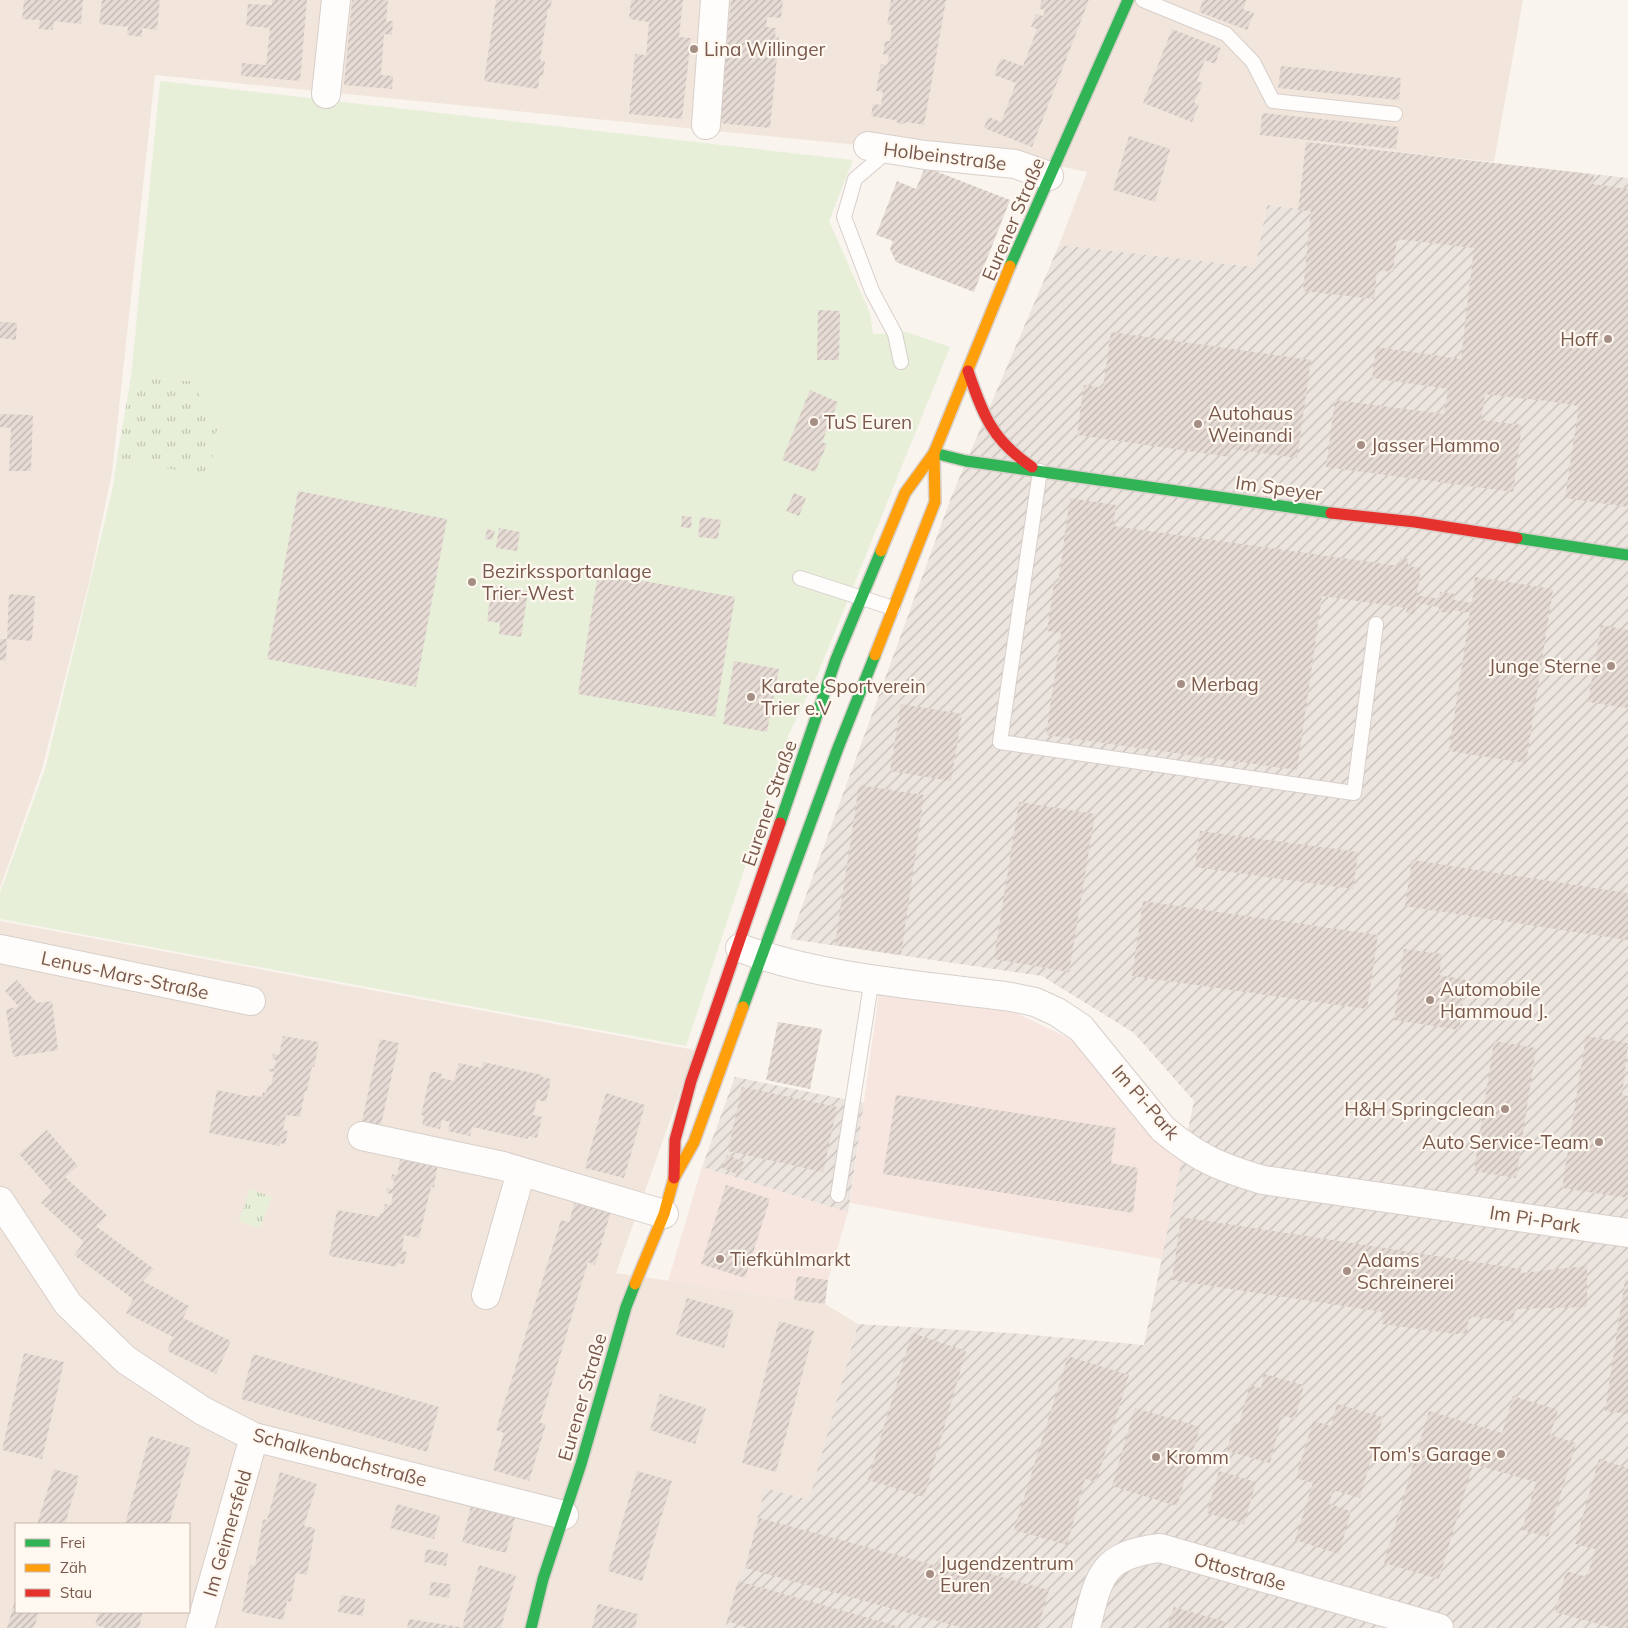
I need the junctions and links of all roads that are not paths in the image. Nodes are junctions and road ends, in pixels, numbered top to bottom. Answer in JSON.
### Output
{"nodes":[{"id":1,"x":336,"y":0,"type":"edge"},
{"id":2,"x":715,"y":0,"type":"edge"},
{"id":3,"x":1128,"y":0,"type":"edge"},
{"id":4,"x":1143,"y":0,"type":"edge"},
{"id":5,"x":326,"y":94,"type":"dead end"},
{"id":6,"x":1395,"y":114,"type":"dead end"},
{"id":7,"x":706,"y":125,"type":"dead end"},
{"id":8,"x":879,"y":148,"type":"joint"},
{"id":9,"x":1049,"y":176,"type":"junction"},
{"id":10,"x":900,"y":362,"type":"dead end"},
{"id":11,"x":968,"y":371,"type":"junction"},
{"id":12,"x":934,"y":453,"type":"junction"},
{"id":13,"x":1040,"y":471,"type":"junction"},
{"id":14,"x":1625,"y":556,"type":"edge"},
{"id":15,"x":800,"y":578,"type":"dead end"},
{"id":16,"x":861,"y":599,"type":"junction"},
{"id":17,"x":893,"y":608,"type":"junction"},
{"id":18,"x":1376,"y":624,"type":"dead end"},
{"id":19,"x":823,"y":745,"type":"junction"},
{"id":20,"x":0,"y":949,"type":"edge"},
{"id":21,"x":751,"y":952,"type":"junction"},
{"id":22,"x":872,"y":978,"type":"junction"},
{"id":23,"x":251,"y":1001,"type":"dead end"},
{"id":24,"x":362,"y":1136,"type":"dead end"},
{"id":25,"x":521,"y":1172,"type":"junction"},
{"id":26,"x":674,"y":1178,"type":"junction"},
{"id":27,"x":838,"y":1195,"type":"dead end"},
{"id":28,"x":0,"y":1202,"type":"edge"},
{"id":29,"x":664,"y":1214,"type":"junction"},
{"id":30,"x":1628,"y":1233,"type":"edge"},
{"id":31,"x":486,"y":1295,"type":"dead end"},
{"id":32,"x":254,"y":1437,"type":"junction"},
{"id":33,"x":564,"y":1515,"type":"junction"},
{"id":34,"x":200,"y":1628,"type":"edge"},
{"id":35,"x":531,"y":1628,"type":"edge"},
{"id":36,"x":1086,"y":1628,"type":"edge"},
{"id":37,"x":1439,"y":1628,"type":"edge"}],
"edges":[{"from":1,"to":5,"type":"street"},
{"from":2,"to":7,"type":"street"},
{"from":3,"to":9,"type":"street","name":"Eurener Straße"},
{"from":4,"to":6,"type":"lane"},
{"from":8,"to":9,"type":"street","name":"Holbeinstraße"},
{"from":8,"to":10,"type":"lane"},
{"from":9,"to":11,"type":"street","name":"Eurener Straße"},
{"from":11,"to":12,"type":"street","name":"Eurener Straße"},
{"from":11,"to":13,"type":"street"},
{"from":12,"to":13,"type":"street","name":"Im Speyer"},
{"from":12,"to":16,"type":"street","name":"Eurener Straße"},
{"from":12,"to":17,"type":"street","name":"Eurener Straße"},
{"from":13,"to":14,"type":"street","name":"Im Speyer"},
{"from":13,"to":18,"type":"lane"},
{"from":15,"to":16,"type":"lane"},
{"from":16,"to":17,"type":"lane"},
{"from":16,"to":19,"type":"street","name":"Eurener Straße"},
{"from":17,"to":19,"type":"street","name":"Eurener Straße"},
{"from":19,"to":21,"type":"street","name":"Eurener Straße"},
{"from":19,"to":21,"type":"street","name":"Eurener Straße"},
{"from":20,"to":23,"type":"street","name":"Lenus-Mars-Straße"},
{"from":21,"to":22,"type":"street","name":"Im Pi-Park"},
{"from":21,"to":26,"type":"street","name":"Eurener Straße"},
{"from":21,"to":26,"type":"street","name":"Eurener Straße"},
{"from":22,"to":27,"type":"lane"},
{"from":22,"to":30,"type":"street","name":"Im Pi-Park"},
{"from":24,"to":25,"type":"street"},
{"from":25,"to":29,"type":"street"},
{"from":25,"to":31,"type":"street"},
{"from":26,"to":29,"type":"street","name":"Eurener Straße"},
{"from":28,"to":32,"type":"street","name":"Schalkenbachstraße"},
{"from":29,"to":33,"type":"street","name":"Eurener Straße"},
{"from":32,"to":33,"type":"street","name":"Schalkenbachstraße"},
{"from":32,"to":34,"type":"street","name":"Im Geimersfeld"},
{"from":33,"to":35,"type":"street","name":"Eurener Straße"},
{"from":36,"to":37,"type":"street","name":"Ottostraße"}]}
